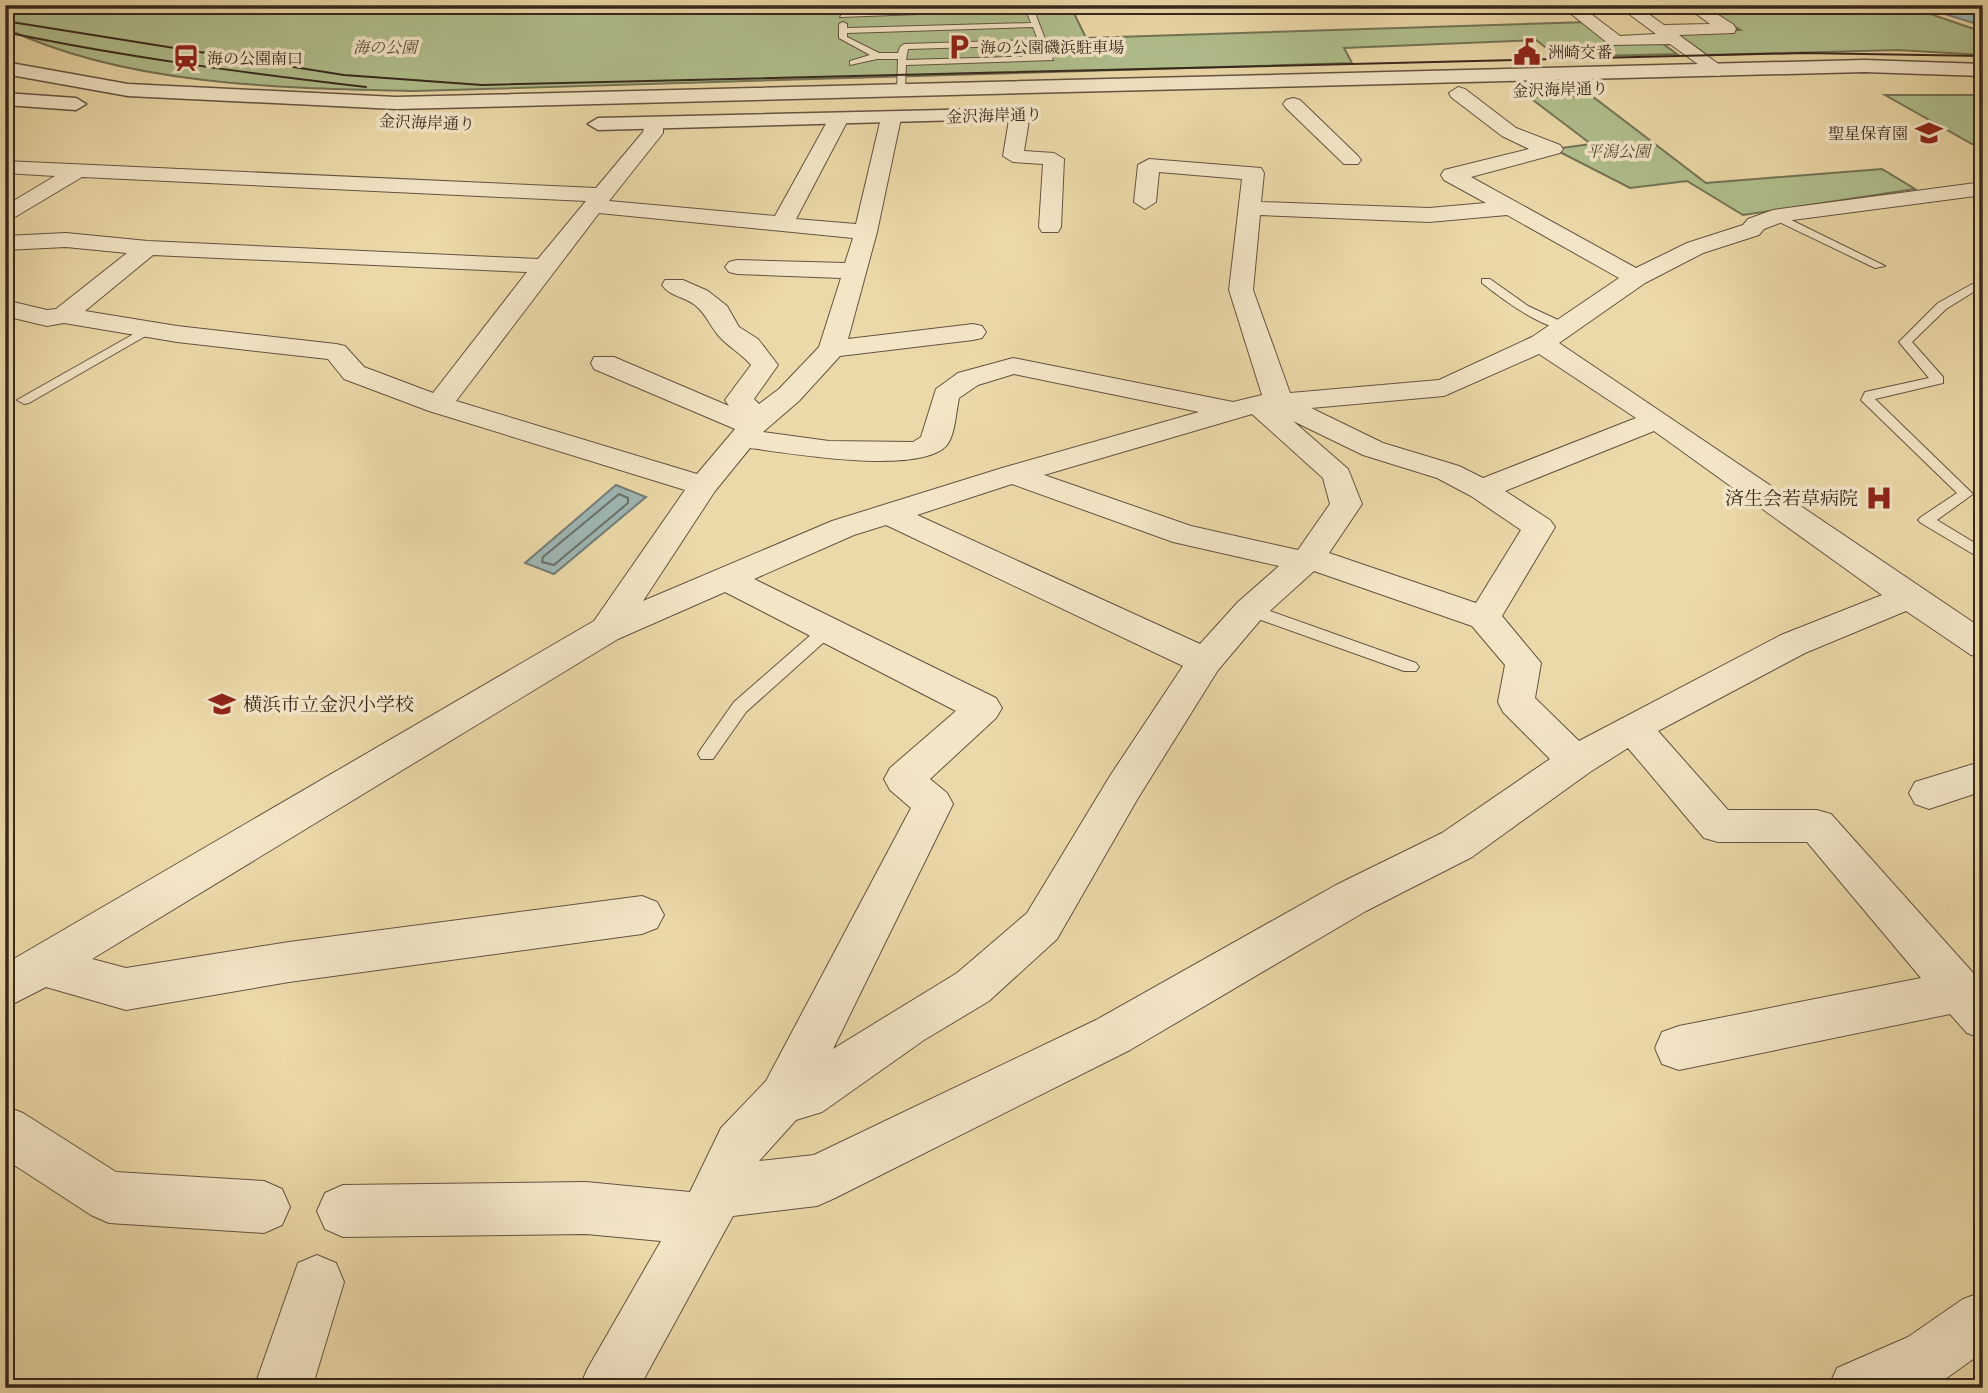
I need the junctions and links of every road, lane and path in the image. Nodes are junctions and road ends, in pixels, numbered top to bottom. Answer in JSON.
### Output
{"nodes":[{"id":1,"x":1568,"y":5,"type":"edge"},
{"id":2,"x":1625,"y":5,"type":"edge"},
{"id":3,"x":1692,"y":5,"type":"edge"},
{"id":4,"x":1029,"y":6,"type":"edge"},
{"id":5,"x":843,"y":10,"type":"edge"},
{"id":6,"x":1036,"y":25,"type":"junction"},
{"id":7,"x":844,"y":31,"type":"junction"},
{"id":8,"x":1667,"y":35,"type":"junction"},
{"id":9,"x":1044,"y":43,"type":"junction"},
{"id":10,"x":5,"y":50,"type":"edge"},
{"id":11,"x":877,"y":56,"type":"junction"},
{"id":12,"x":902,"y":59,"type":"junction"},
{"id":13,"x":853,"y":63,"type":"dead end"},
{"id":14,"x":5,"y":68,"type":"edge"},
{"id":15,"x":1983,"y":69,"type":"edge"},
{"id":16,"x":1719,"y":71,"type":"junction"},
{"id":17,"x":1983,"y":83,"type":"edge"},
{"id":18,"x":901,"y":90,"type":"junction"},
{"id":19,"x":1458,"y":93,"type":"junction"},
{"id":20,"x":261,"y":98,"type":"junction"},
{"id":21,"x":1394,"y":98,"type":"dead end"},
{"id":22,"x":5,"y":99,"type":"edge"},
{"id":23,"x":1318,"y":103,"type":"dead end"},
{"id":24,"x":1293,"y":104,"type":"junction"},
{"id":25,"x":1266,"y":105,"type":"dead end"},
{"id":26,"x":1048,"y":113,"type":"dead end"},
{"id":27,"x":1020,"y":114,"type":"junction"},
{"id":28,"x":891,"y":118,"type":"junction"},
{"id":29,"x":838,"y":120,"type":"junction"},
{"id":30,"x":430,"y":122,"type":"dead end"},
{"id":31,"x":572,"y":124,"type":"dead end"},
{"id":32,"x":653,"y":124,"type":"junction"},
{"id":33,"x":1351,"y":160,"type":"dead end"},
{"id":34,"x":5,"y":167,"type":"edge"},
{"id":35,"x":77,"y":171,"type":"junction"},
{"id":36,"x":1983,"y":188,"type":"edge"},
{"id":37,"x":598,"y":200,"type":"junction"},
{"id":38,"x":1145,"y":202,"type":"dead end"},
{"id":39,"x":1250,"y":208,"type":"junction"},
{"id":40,"x":1508,"y":208,"type":"junction"},
{"id":41,"x":5,"y":216,"type":"edge"},
{"id":42,"x":1777,"y":217,"type":"junction"},
{"id":43,"x":782,"y":224,"type":"junction"},
{"id":44,"x":1051,"y":227,"type":"dead end"},
{"id":45,"x":866,"y":232,"type":"junction"},
{"id":46,"x":5,"y":243,"type":"edge"},
{"id":47,"x":148,"y":247,"type":"junction"},
{"id":48,"x":544,"y":266,"type":"junction"},
{"id":49,"x":1879,"y":266,"type":"dead end"},
{"id":50,"x":737,"y":267,"type":"dead end"},
{"id":51,"x":856,"y":271,"type":"junction"},
{"id":52,"x":1636,"y":278,"type":"junction"},
{"id":53,"x":1486,"y":281,"type":"dead end"},
{"id":54,"x":1983,"y":281,"type":"edge"},
{"id":55,"x":674,"y":285,"type":"dead end"},
{"id":56,"x":5,"y":308,"type":"edge"},
{"id":57,"x":64,"y":315,"type":"junction"},
{"id":58,"x":150,"y":330,"type":"junction"},
{"id":59,"x":973,"y":332,"type":"dead end"},
{"id":60,"x":1553,"y":335,"type":"junction"},
{"id":61,"x":832,"y":349,"type":"junction"},
{"id":62,"x":604,"y":363,"type":"dead end"},
{"id":63,"x":24,"y":400,"type":"dead end"},
{"id":64,"x":439,"y":405,"type":"junction"},
{"id":65,"x":1256,"y":405,"type":"junction"},
{"id":66,"x":1657,"y":420,"type":"junction"},
{"id":67,"x":751,"y":428,"type":"junction"},
{"id":68,"x":1013,"y":474,"type":"junction"},
{"id":69,"x":703,"y":486,"type":"junction"},
{"id":70,"x":1482,"y":489,"type":"junction"},
{"id":71,"x":889,"y":514,"type":"junction"},
{"id":72,"x":1983,"y":555,"type":"edge"},
{"id":73,"x":1306,"y":559,"type":"junction"},
{"id":74,"x":727,"y":579,"type":"junction"},
{"id":75,"x":1908,"y":598,"type":"junction"},
{"id":76,"x":1250,"y":610,"type":"junction"},
{"id":77,"x":1484,"y":618,"type":"junction"},
{"id":78,"x":606,"y":630,"type":"junction"},
{"id":79,"x":827,"y":630,"type":"junction"},
{"id":80,"x":1983,"y":646,"type":"edge"},
{"id":81,"x":1205,"y":661,"type":"junction"},
{"id":82,"x":1409,"y":667,"type":"dead end"},
{"id":83,"x":1633,"y":729,"type":"junction"},
{"id":84,"x":706,"y":754,"type":"dead end"},
{"id":85,"x":1576,"y":761,"type":"junction"},
{"id":86,"x":1983,"y":776,"type":"edge"},
{"id":87,"x":1929,"y":793,"type":"dead end"},
{"id":88,"x":642,"y":915,"type":"dead end"},
{"id":89,"x":44,"y":967,"type":"junction"},
{"id":90,"x":5,"y":988,"type":"edge"},
{"id":91,"x":1971,"y":1005,"type":"edge"},
{"id":92,"x":1679,"y":1048,"type":"dead end"},
{"id":93,"x":783,"y":1098,"type":"junction"},
{"id":94,"x":5,"y":1130,"type":"edge"},
{"id":95,"x":710,"y":1205,"type":"junction"},
{"id":96,"x":264,"y":1207,"type":"dead end"},
{"id":97,"x":343,"y":1211,"type":"dead end"},
{"id":98,"x":317,"y":1282,"type":"dead end"},
{"id":99,"x":1983,"y":1319,"type":"edge"},
{"id":100,"x":283,"y":1388,"type":"edge"},
{"id":101,"x":608,"y":1388,"type":"edge"},
{"id":102,"x":1857,"y":1388,"type":"edge"}],
"edges":[{"from":1,"to":8,"type":"street"},
{"from":2,"to":8,"type":"street"},
{"from":3,"to":8,"type":"street"},
{"from":4,"to":5,"type":"lane"},
{"from":4,"to":6,"type":"lane"},
{"from":5,"to":7,"type":"lane"},
{"from":6,"to":7,"type":"lane"},
{"from":6,"to":9,"type":"lane"},
{"from":7,"to":11,"type":"lane"},
{"from":8,"to":16,"type":"street"},
{"from":9,"to":12,"type":"lane"},
{"from":9,"to":12,"type":"lane"},
{"from":10,"to":20,"type":"street"},
{"from":11,"to":12,"type":"lane"},
{"from":11,"to":13,"type":"lane"},
{"from":12,"to":18,"type":"lane"},
{"from":14,"to":20,"type":"street"},
{"from":15,"to":16,"type":"street"},
{"from":16,"to":18,"type":"street"},
{"from":17,"to":19,"type":"street","name":"金沢海岸通り"},
{"from":18,"to":20,"type":"street"},
{"from":19,"to":21,"type":"street","name":"金沢海岸通り"},
{"from":19,"to":40,"type":"street"},
{"from":22,"to":30,"type":"street","name":"金沢海岸通り"},
{"from":23,"to":24,"type":"street"},
{"from":24,"to":25,"type":"street"},
{"from":24,"to":33,"type":"street"},
{"from":26,"to":27,"type":"street","name":"金沢海岸通り"},
{"from":27,"to":28,"type":"street","name":"金沢海岸通り"},
{"from":27,"to":44,"type":"street"},
{"from":28,"to":29,"type":"street","name":"金沢海岸通り"},
{"from":28,"to":45,"type":"street"},
{"from":29,"to":32,"type":"street","name":"金沢海岸通り"},
{"from":29,"to":43,"type":"street"},
{"from":31,"to":32,"type":"street","name":"金沢海岸通り"},
{"from":32,"to":37,"type":"street"},
{"from":34,"to":35,"type":"street"},
{"from":35,"to":37,"type":"street"},
{"from":35,"to":41,"type":"street"},
{"from":36,"to":42,"type":"street"},
{"from":37,"to":43,"type":"street"},
{"from":37,"to":48,"type":"street"},
{"from":38,"to":39,"type":"street"},
{"from":39,"to":40,"type":"street"},
{"from":39,"to":65,"type":"street"},
{"from":40,"to":52,"type":"street"},
{"from":42,"to":49,"type":"lane"},
{"from":42,"to":52,"type":"street"},
{"from":43,"to":45,"type":"street"},
{"from":45,"to":51,"type":"street"},
{"from":46,"to":47,"type":"street"},
{"from":47,"to":48,"type":"street"},
{"from":47,"to":57,"type":"street"},
{"from":48,"to":64,"type":"street"},
{"from":50,"to":51,"type":"street"},
{"from":51,"to":61,"type":"street"},
{"from":52,"to":60,"type":"street"},
{"from":53,"to":60,"type":"lane"},
{"from":54,"to":72,"type":"lane"},
{"from":55,"to":67,"type":"street"},
{"from":56,"to":57,"type":"street"},
{"from":57,"to":58,"type":"street"},
{"from":58,"to":63,"type":"lane"},
{"from":58,"to":64,"type":"street"},
{"from":59,"to":61,"type":"street"},
{"from":60,"to":65,"type":"street"},
{"from":60,"to":66,"type":"street"},
{"from":61,"to":67,"type":"street"},
{"from":62,"to":67,"type":"street"},
{"from":64,"to":69,"type":"street"},
{"from":65,"to":67,"type":"street"},
{"from":65,"to":68,"type":"street"},
{"from":65,"to":70,"type":"street"},
{"from":65,"to":73,"type":"street"},
{"from":66,"to":70,"type":"street"},
{"from":66,"to":75,"type":"street"},
{"from":67,"to":69,"type":"street"},
{"from":68,"to":71,"type":"street"},
{"from":68,"to":73,"type":"street"},
{"from":69,"to":78,"type":"street"},
{"from":70,"to":77,"type":"street"},
{"from":71,"to":74,"type":"street"},
{"from":71,"to":81,"type":"street"},
{"from":73,"to":76,"type":"street"},
{"from":73,"to":77,"type":"street"},
{"from":74,"to":78,"type":"street"},
{"from":74,"to":79,"type":"street"},
{"from":75,"to":80,"type":"street"},
{"from":75,"to":83,"type":"street"},
{"from":76,"to":81,"type":"street"},
{"from":76,"to":82,"type":"lane"},
{"from":77,"to":85,"type":"street"},
{"from":78,"to":89,"type":"street"},
{"from":79,"to":84,"type":"lane"},
{"from":79,"to":93,"type":"street"},
{"from":81,"to":93,"type":"street"},
{"from":83,"to":85,"type":"street"},
{"from":83,"to":91,"type":"street"},
{"from":85,"to":95,"type":"street"},
{"from":86,"to":87,"type":"street"},
{"from":88,"to":89,"type":"street"},
{"from":89,"to":90,"type":"street"},
{"from":91,"to":92,"type":"street"},
{"from":93,"to":95,"type":"street"},
{"from":94,"to":96,"type":"street"},
{"from":95,"to":97,"type":"street"},
{"from":95,"to":101,"type":"street"},
{"from":98,"to":100,"type":"street"},
{"from":99,"to":102,"type":"street"}]}
